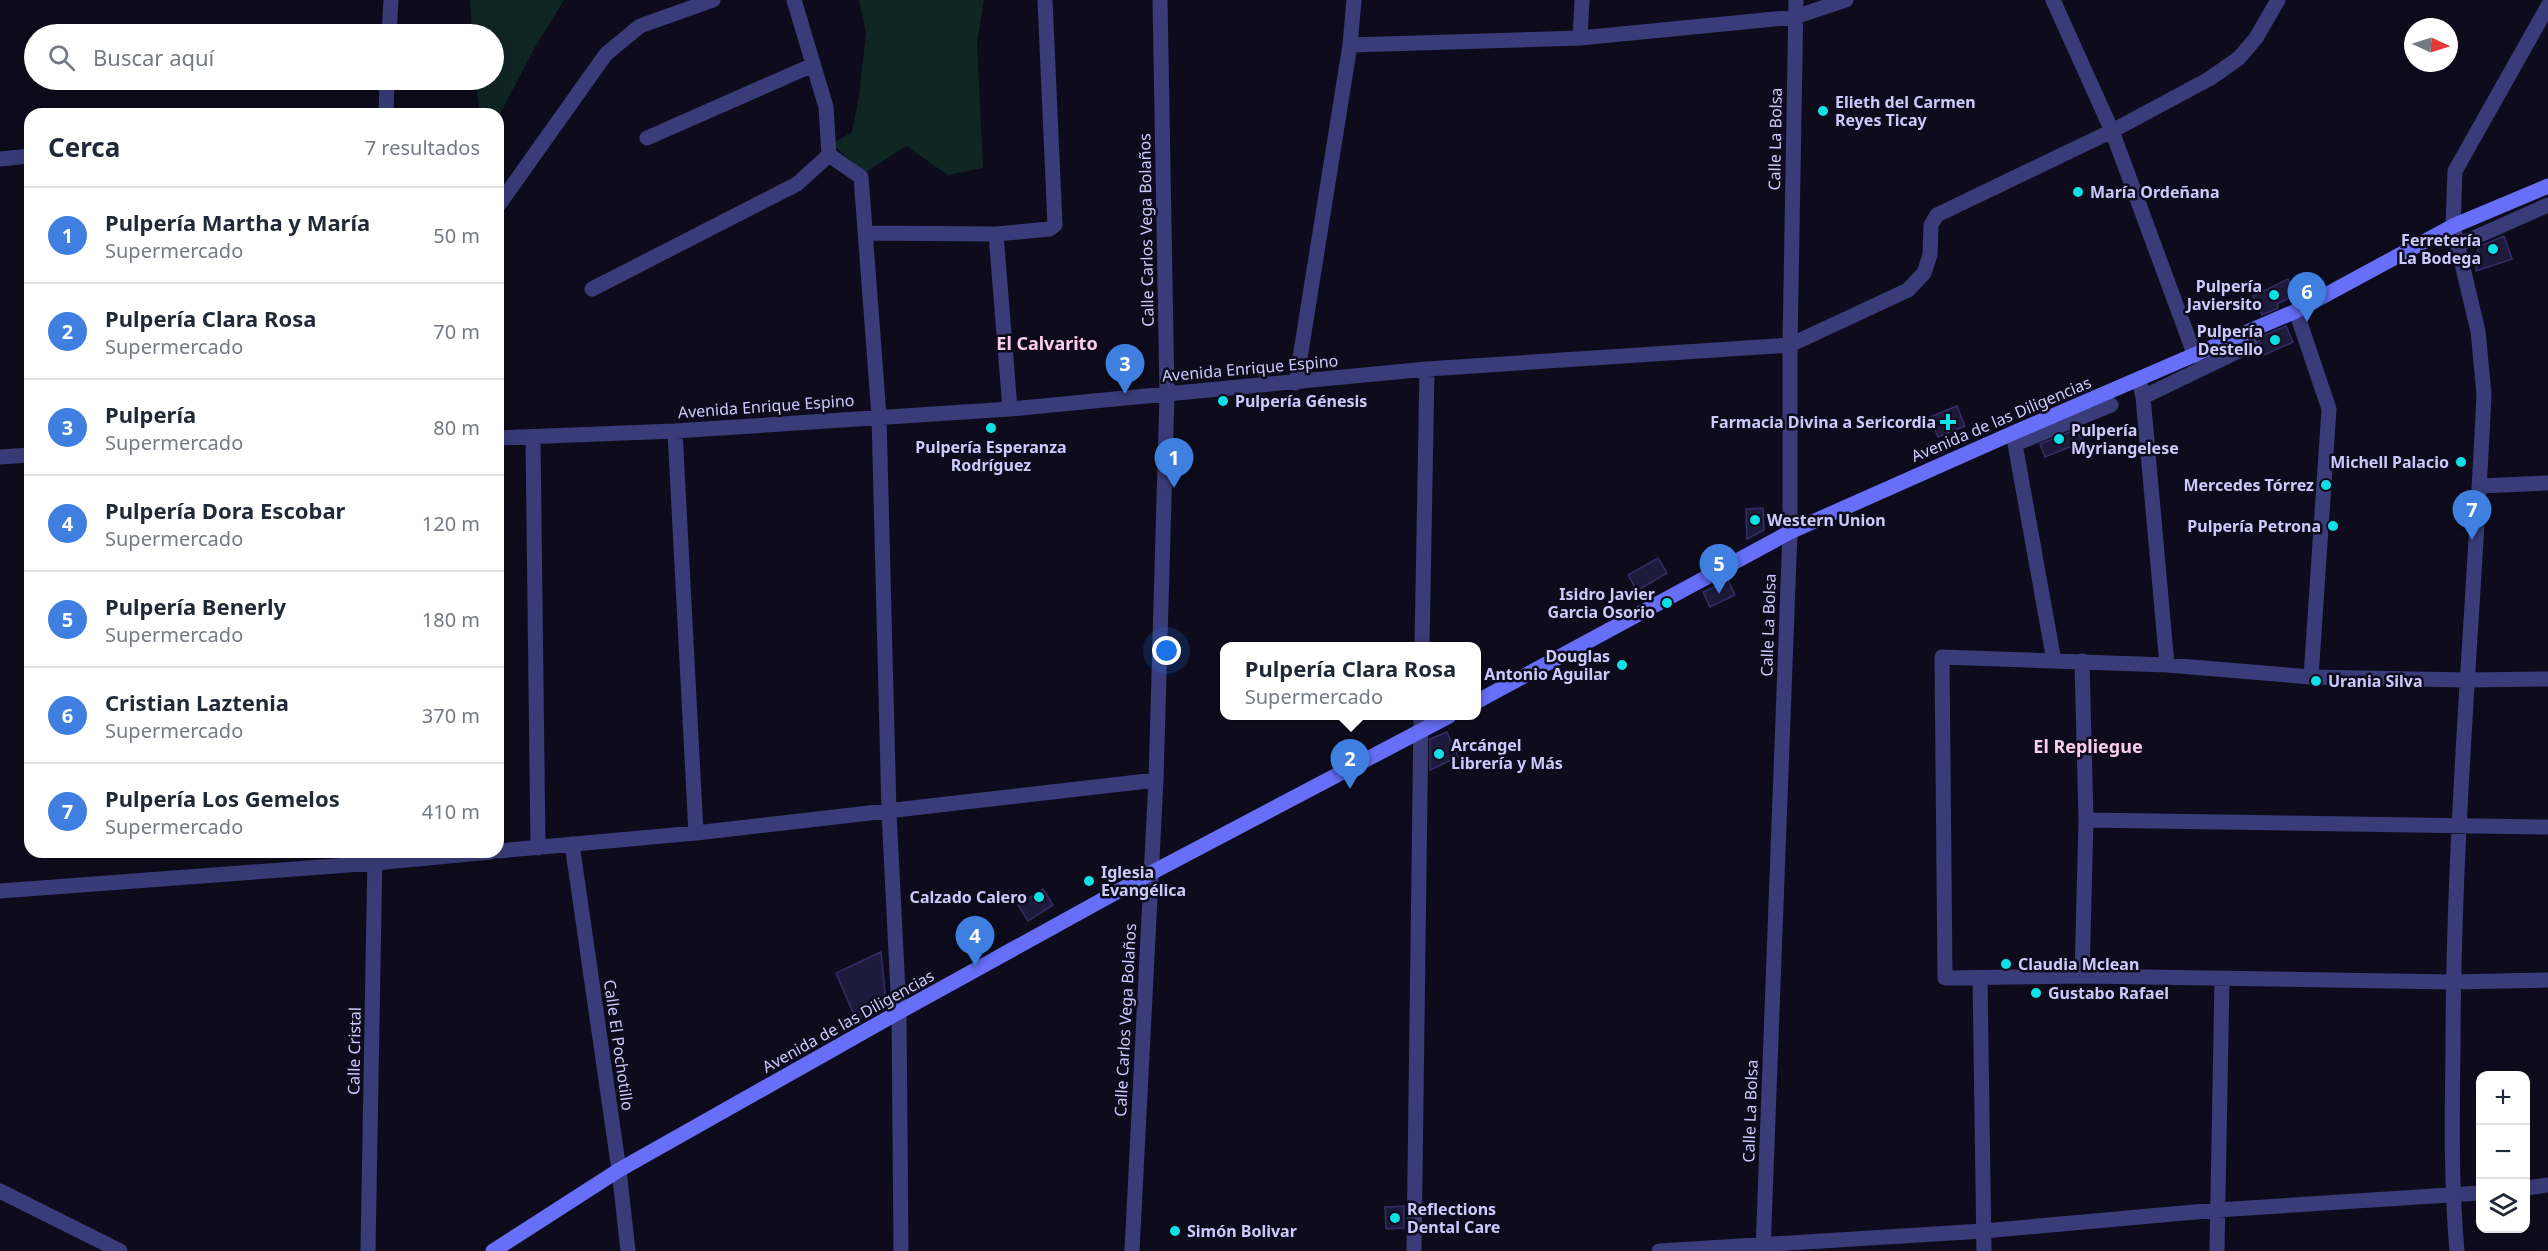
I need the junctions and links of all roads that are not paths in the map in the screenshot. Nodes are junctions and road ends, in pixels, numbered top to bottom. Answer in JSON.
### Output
{"nodes":[{"id":1,"x":391,"y":0,"type":"edge"},
{"id":2,"x":713,"y":0,"type":"edge"},
{"id":3,"x":794,"y":0,"type":"edge"},
{"id":4,"x":1045,"y":0,"type":"edge"},
{"id":5,"x":1160,"y":0,"type":"edge"},
{"id":6,"x":1354,"y":0,"type":"edge"},
{"id":7,"x":1582,"y":0,"type":"edge"},
{"id":8,"x":1796,"y":0,"type":"edge"},
{"id":9,"x":1846,"y":0,"type":"edge"},
{"id":10,"x":2053,"y":0,"type":"edge"},
{"id":11,"x":2278,"y":0,"type":"edge"},
{"id":12,"x":2548,"y":6,"type":"edge"},
{"id":13,"x":1795,"y":17,"type":"junction"},
{"id":14,"x":390,"y":24,"type":"edge"},
{"id":15,"x":1580,"y":38,"type":"junction"},
{"id":16,"x":1350,"y":45,"type":"junction"},
{"id":17,"x":813,"y":65,"type":"junction"},
{"id":18,"x":387,"y":90,"type":"edge"},
{"id":19,"x":386,"y":108,"type":"edge"},
{"id":20,"x":2112,"y":131,"type":"junction"},
{"id":21,"x":647,"y":138,"type":"dead end"},
{"id":22,"x":829,"y":155,"type":"junction"},
{"id":23,"x":24,"y":157,"type":"edge"},
{"id":24,"x":0,"y":159,"type":"edge"},
{"id":25,"x":2548,"y":186,"type":"edge"},
{"id":26,"x":504,"y":198,"type":"edge"},
{"id":27,"x":2548,"y":206,"type":"edge"},
{"id":28,"x":2453,"y":226,"type":"junction"},
{"id":29,"x":867,"y":233,"type":"junction"},
{"id":30,"x":996,"y":234,"type":"junction"},
{"id":31,"x":2458,"y":245,"type":"junction"},
{"id":32,"x":592,"y":289,"type":"dead end"},
{"id":33,"x":2296,"y":312,"type":"junction"},
{"id":34,"x":1790,"y":345,"type":"junction"},
{"id":35,"x":2251,"y":345,"type":"dead end"},
{"id":36,"x":2195,"y":356,"type":"junction"},
{"id":37,"x":1428,"y":369,"type":"junction"},
{"id":38,"x":2139,"y":380,"type":"junction"},
{"id":39,"x":1296,"y":383,"type":"junction"},
{"id":40,"x":1167,"y":394,"type":"junction"},
{"id":41,"x":2143,"y":397,"type":"junction"},
{"id":42,"x":2111,"y":405,"type":"dead end"},
{"id":43,"x":1010,"y":409,"type":"junction"},
{"id":44,"x":879,"y":416,"type":"junction"},
{"id":45,"x":675,"y":431,"type":"junction"},
{"id":46,"x":504,"y":438,"type":"edge"},
{"id":47,"x":533,"y":438,"type":"junction"},
{"id":48,"x":24,"y":455,"type":"edge"},
{"id":49,"x":0,"y":457,"type":"edge"},
{"id":50,"x":2548,"y":483,"type":"edge"},
{"id":51,"x":2480,"y":486,"type":"junction"},
{"id":52,"x":1790,"y":532,"type":"junction"},
{"id":53,"x":1422,"y":642,"type":"edge"},
{"id":54,"x":2054,"y":661,"type":"junction"},
{"id":55,"x":2082,"y":661,"type":"junction"},
{"id":56,"x":2167,"y":665,"type":"junction"},
{"id":57,"x":2311,"y":677,"type":"junction"},
{"id":58,"x":2548,"y":679,"type":"edge"},
{"id":59,"x":2467,"y":680,"type":"junction"},
{"id":60,"x":1481,"y":699,"type":"edge"},
{"id":61,"x":1421,"y":723,"type":"edge"},
{"id":62,"x":1156,"y":780,"type":"junction"},
{"id":63,"x":889,"y":812,"type":"junction"},
{"id":64,"x":2086,"y":820,"type":"junction"},
{"id":65,"x":2458,"y":826,"type":"junction"},
{"id":66,"x":2548,"y":827,"type":"edge"},
{"id":67,"x":696,"y":833,"type":"junction"},
{"id":68,"x":572,"y":844,"type":"junction"},
{"id":69,"x":538,"y":848,"type":"junction"},
{"id":70,"x":504,"y":851,"type":"edge"},
{"id":71,"x":375,"y":858,"type":"edge"},
{"id":72,"x":1151,"y":873,"type":"junction"},
{"id":73,"x":0,"y":891,"type":"edge"},
{"id":74,"x":2082,"y":976,"type":"junction"},
{"id":75,"x":1980,"y":978,"type":"junction"},
{"id":76,"x":2222,"y":979,"type":"junction"},
{"id":77,"x":2548,"y":980,"type":"edge"},
{"id":78,"x":2453,"y":982,"type":"junction"},
{"id":79,"x":899,"y":1012,"type":"junction"},
{"id":80,"x":619,"y":1170,"type":"junction"},
{"id":81,"x":2548,"y":1185,"type":"edge"},
{"id":82,"x":2530,"y":1187,"type":"edge"},
{"id":83,"x":0,"y":1191,"type":"edge"},
{"id":84,"x":2476,"y":1194,"type":"edge"},
{"id":85,"x":2452,"y":1196,"type":"junction"},
{"id":86,"x":2217,"y":1210,"type":"junction"},
{"id":87,"x":1983,"y":1231,"type":"junction"},
{"id":88,"x":1763,"y":1248,"type":"edge"},
{"id":89,"x":120,"y":1251,"type":"edge"},
{"id":90,"x":368,"y":1251,"type":"edge"},
{"id":91,"x":493,"y":1251,"type":"edge"},
{"id":92,"x":628,"y":1251,"type":"edge"},
{"id":93,"x":901,"y":1251,"type":"edge"},
{"id":94,"x":1132,"y":1251,"type":"edge"},
{"id":95,"x":1414,"y":1251,"type":"edge"},
{"id":96,"x":1659,"y":1251,"type":"edge"},
{"id":97,"x":1984,"y":1251,"type":"edge"},
{"id":98,"x":2217,"y":1251,"type":"edge"},
{"id":99,"x":2457,"y":1251,"type":"edge"}],
"edges":[{"from":1,"to":14,"type":"street"},
{"from":2,"to":26,"type":"street"},
{"from":3,"to":17,"type":"street"},
{"from":4,"to":30,"type":"street"},
{"from":5,"to":40,"type":"street","name":"Calle Carlos Vega Bolaños"},
{"from":6,"to":16,"type":"street"},
{"from":7,"to":15,"type":"street"},
{"from":8,"to":13,"type":"street","name":"Calle La Bolsa"},
{"from":9,"to":13,"type":"street"},
{"from":10,"to":20,"type":"street"},
{"from":11,"to":20,"type":"street"},
{"from":12,"to":28,"type":"street"},
{"from":13,"to":15,"type":"street"},
{"from":13,"to":34,"type":"street","name":"Calle La Bolsa"},
{"from":15,"to":16,"type":"street"},
{"from":16,"to":39,"type":"street"},
{"from":17,"to":21,"type":"street"},
{"from":17,"to":22,"type":"street"},
{"from":18,"to":19,"type":"street"},
{"from":20,"to":34,"type":"street"},
{"from":20,"to":36,"type":"street"},
{"from":22,"to":29,"type":"street"},
{"from":22,"to":32,"type":"street"},
{"from":23,"to":24,"type":"street"},
{"from":25,"to":28,"type":"street","name":"Avenida de las Diligencias"},
{"from":27,"to":31,"type":"street"},
{"from":28,"to":31,"type":"street"},
{"from":28,"to":33,"type":"street","name":"Avenida de las Diligencias"},
{"from":29,"to":30,"type":"street"},
{"from":29,"to":44,"type":"street"},
{"from":30,"to":43,"type":"street"},
{"from":31,"to":51,"type":"street"},
{"from":33,"to":36,"type":"street","name":"Avenida de las Diligencias"},
{"from":33,"to":57,"type":"street"},
{"from":34,"to":37,"type":"street","name":"Avenida Enrique Espino"},
{"from":34,"to":52,"type":"street","name":"Calle La Bolsa"},
{"from":35,"to":41,"type":"street"},
{"from":36,"to":38,"type":"street","name":"Avenida de las Diligencias"},
{"from":37,"to":39,"type":"street","name":"Avenida Enrique Espino"},
{"from":37,"to":53,"type":"street"},
{"from":38,"to":41,"type":"street"},
{"from":38,"to":52,"type":"street","name":"Avenida de las Diligencias"},
{"from":39,"to":40,"type":"street","name":"Avenida Enrique Espino"},
{"from":40,"to":43,"type":"street","name":"Avenida Enrique Espino"},
{"from":40,"to":62,"type":"street","name":"Calle Carlos Vega Bolaños"},
{"from":41,"to":56,"type":"street"},
{"from":42,"to":54,"type":"street"},
{"from":43,"to":44,"type":"street","name":"Avenida Enrique Espino"},
{"from":44,"to":45,"type":"street","name":"Avenida Enrique Espino"},
{"from":44,"to":63,"type":"street"},
{"from":45,"to":47,"type":"street","name":"Avenida Enrique Espino"},
{"from":45,"to":67,"type":"street"},
{"from":46,"to":47,"type":"street","name":"Avenida Enrique Espino"},
{"from":47,"to":69,"type":"street"},
{"from":48,"to":49,"type":"street"},
{"from":50,"to":51,"type":"street"},
{"from":51,"to":59,"type":"street"},
{"from":52,"to":60,"type":"street","name":"Avenida de las Diligencias"},
{"from":52,"to":88,"type":"street","name":"Calle La Bolsa"},
{"from":54,"to":55,"type":"street"},
{"from":54,"to":75,"type":"street"},
{"from":55,"to":56,"type":"street"},
{"from":55,"to":64,"type":"street"},
{"from":56,"to":57,"type":"street"},
{"from":57,"to":59,"type":"street"},
{"from":58,"to":59,"type":"street"},
{"from":59,"to":65,"type":"street"},
{"from":61,"to":72,"type":"street","name":"Avenida de las Diligencias"},
{"from":61,"to":95,"type":"street"},
{"from":62,"to":63,"type":"street"},
{"from":62,"to":72,"type":"street","name":"Calle Carlos Vega Bolaños"},
{"from":63,"to":67,"type":"street"},
{"from":63,"to":79,"type":"street"},
{"from":64,"to":65,"type":"street"},
{"from":64,"to":74,"type":"street"},
{"from":65,"to":66,"type":"street"},
{"from":65,"to":78,"type":"street"},
{"from":67,"to":68,"type":"street"},
{"from":68,"to":69,"type":"street"},
{"from":68,"to":80,"type":"street","name":"Calle El Pochotillo"},
{"from":69,"to":70,"type":"street"},
{"from":71,"to":73,"type":"street"},
{"from":71,"to":90,"type":"street","name":"Calle Cristal"},
{"from":72,"to":79,"type":"street","name":"Avenida de las Diligencias"},
{"from":72,"to":94,"type":"street","name":"Calle Carlos Vega Bolaños"},
{"from":74,"to":75,"type":"street"},
{"from":74,"to":76,"type":"street"},
{"from":75,"to":87,"type":"street"},
{"from":76,"to":78,"type":"street"},
{"from":76,"to":86,"type":"street"},
{"from":77,"to":78,"type":"street"},
{"from":78,"to":85,"type":"street"},
{"from":79,"to":80,"type":"street","name":"Avenida de las Diligencias"},
{"from":79,"to":93,"type":"street"},
{"from":80,"to":91,"type":"street","name":"Avenida de las Diligencias"},
{"from":80,"to":92,"type":"street","name":"Calle El Pochotillo"},
{"from":81,"to":82,"type":"street"},
{"from":83,"to":89,"type":"street"},
{"from":84,"to":85,"type":"street"},
{"from":85,"to":86,"type":"street"},
{"from":85,"to":99,"type":"street"},
{"from":86,"to":87,"type":"street"},
{"from":86,"to":98,"type":"street"},
{"from":87,"to":88,"type":"street"},
{"from":87,"to":97,"type":"street"},
{"from":88,"to":96,"type":"street"}]}
